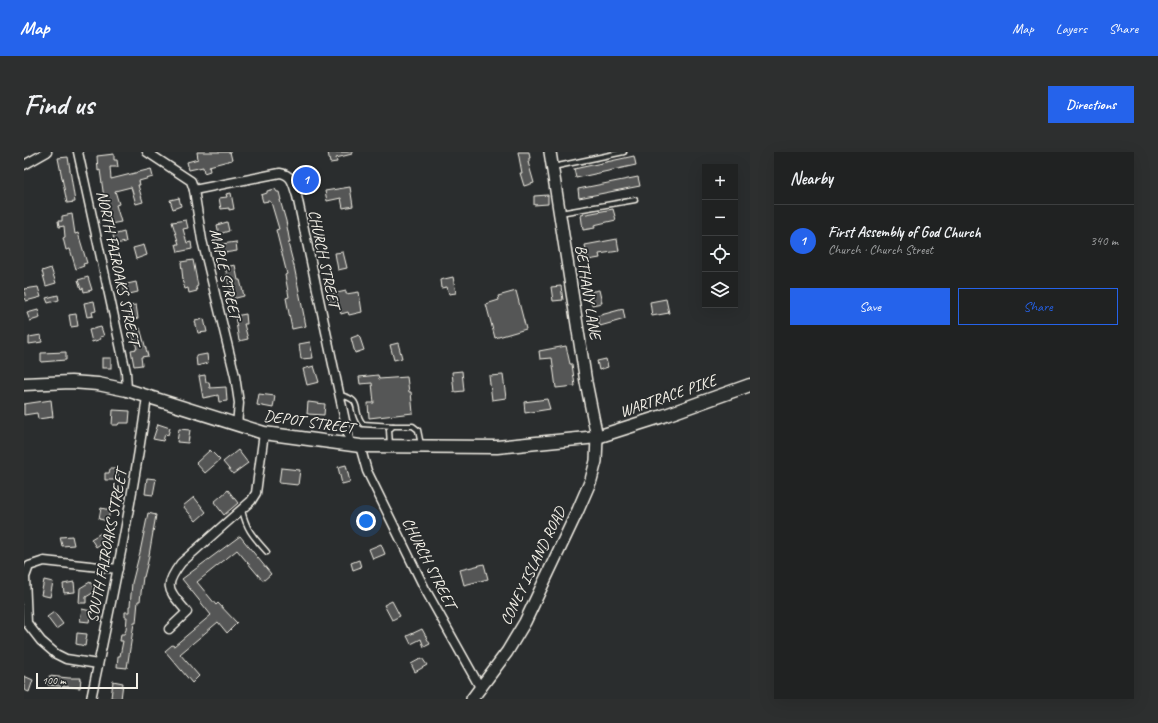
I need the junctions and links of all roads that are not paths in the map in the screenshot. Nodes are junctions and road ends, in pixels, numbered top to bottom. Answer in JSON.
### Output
{"nodes":[{"id":1,"x":47,"y":152,"type":"edge"},
{"id":2,"x":78,"y":152,"type":"edge"},
{"id":3,"x":147,"y":152,"type":"edge"},
{"id":4,"x":550,"y":152,"type":"edge"},
{"id":5,"x":624,"y":152,"type":"edge"},
{"id":6,"x":33,"y":155,"type":"edge"},
{"id":7,"x":24,"y":165,"type":"edge"},
{"id":8,"x":552,"y":167,"type":"junction"},
{"id":9,"x":194,"y":190,"type":"junction"},
{"id":10,"x":635,"y":200,"type":"dead end"},
{"id":11,"x":560,"y":213,"type":"junction"},
{"id":12,"x":24,"y":384,"type":"edge"},
{"id":13,"x":750,"y":385,"type":"edge"},
{"id":14,"x":126,"y":390,"type":"junction"},
{"id":15,"x":339,"y":395,"type":"junction"},
{"id":16,"x":146,"y":397,"type":"junction"},
{"id":17,"x":237,"y":425,"type":"junction"},
{"id":18,"x":393,"y":426,"type":"junction"},
{"id":19,"x":264,"y":433,"type":"junction"},
{"id":20,"x":597,"y":437,"type":"junction"},
{"id":21,"x":355,"y":445,"type":"junction"},
{"id":22,"x":390,"y":446,"type":"junction"},
{"id":23,"x":421,"y":446,"type":"junction"},
{"id":24,"x":242,"y":510,"type":"junction"},
{"id":25,"x":267,"y":552,"type":"dead end"},
{"id":26,"x":118,"y":569,"type":"junction"},
{"id":27,"x":26,"y":624,"type":"edge"},
{"id":28,"x":169,"y":629,"type":"dead end"},
{"id":29,"x":98,"y":664,"type":"junction"},
{"id":30,"x":481,"y":689,"type":"junction"},
{"id":31,"x":91,"y":699,"type":"edge"},
{"id":32,"x":472,"y":699,"type":"edge"}],
"edges":[{"from":1,"to":6,"type":"street"},
{"from":2,"to":14,"type":"street","name":"NORTH FAIROAKS STREET"},
{"from":3,"to":9,"type":"street","name":"MAPLE STREET"},
{"from":4,"to":8,"type":"street","name":"BETHANY LANE"},
{"from":5,"to":8,"type":"lane"},
{"from":6,"to":7,"type":"street"},
{"from":8,"to":11,"type":"street","name":"BETHANY LANE"},
{"from":9,"to":15,"type":"street","name":"CHURCH STREET"},
{"from":9,"to":17,"type":"street","name":"MAPLE STREET"},
{"from":10,"to":11,"type":"lane"},
{"from":11,"to":20,"type":"street","name":"BETHANY LANE"},
{"from":12,"to":14,"type":"main road","name":"DEPOT STREET"},
{"from":13,"to":20,"type":"main road","name":"WARTRACE PIKE"},
{"from":14,"to":16,"type":"main road","name":"DEPOT STREET"},
{"from":15,"to":18,"type":"lane"},
{"from":15,"to":21,"type":"street","name":"CHURCH STREET"},
{"from":16,"to":17,"type":"main road","name":"DEPOT STREET"},
{"from":16,"to":26,"type":"street","name":"SOUTH FAIROAKS STREET"},
{"from":17,"to":19,"type":"main road","name":"DEPOT STREET"},
{"from":18,"to":22,"type":"lane"},
{"from":18,"to":23,"type":"lane"},
{"from":19,"to":21,"type":"main road","name":"DEPOT STREET"},
{"from":19,"to":24,"type":"street"},
{"from":20,"to":23,"type":"main road","name":"DEPOT STREET"},
{"from":20,"to":30,"type":"street","name":"CONEY ISLAND ROAD"},
{"from":21,"to":22,"type":"main road","name":"DEPOT STREET"},
{"from":21,"to":30,"type":"street","name":"CHURCH STREET"},
{"from":22,"to":23,"type":"main road","name":"DEPOT STREET"},
{"from":24,"to":25,"type":"lane"},
{"from":24,"to":28,"type":"street"},
{"from":26,"to":27,"type":"street"},
{"from":26,"to":29,"type":"street","name":"SOUTH FAIROAKS STREET"},
{"from":27,"to":29,"type":"street"},
{"from":29,"to":31,"type":"street","name":"SOUTH FAIROAKS STREET"},
{"from":30,"to":32,"type":"street","name":"CONEY ISLAND ROAD"}]}
